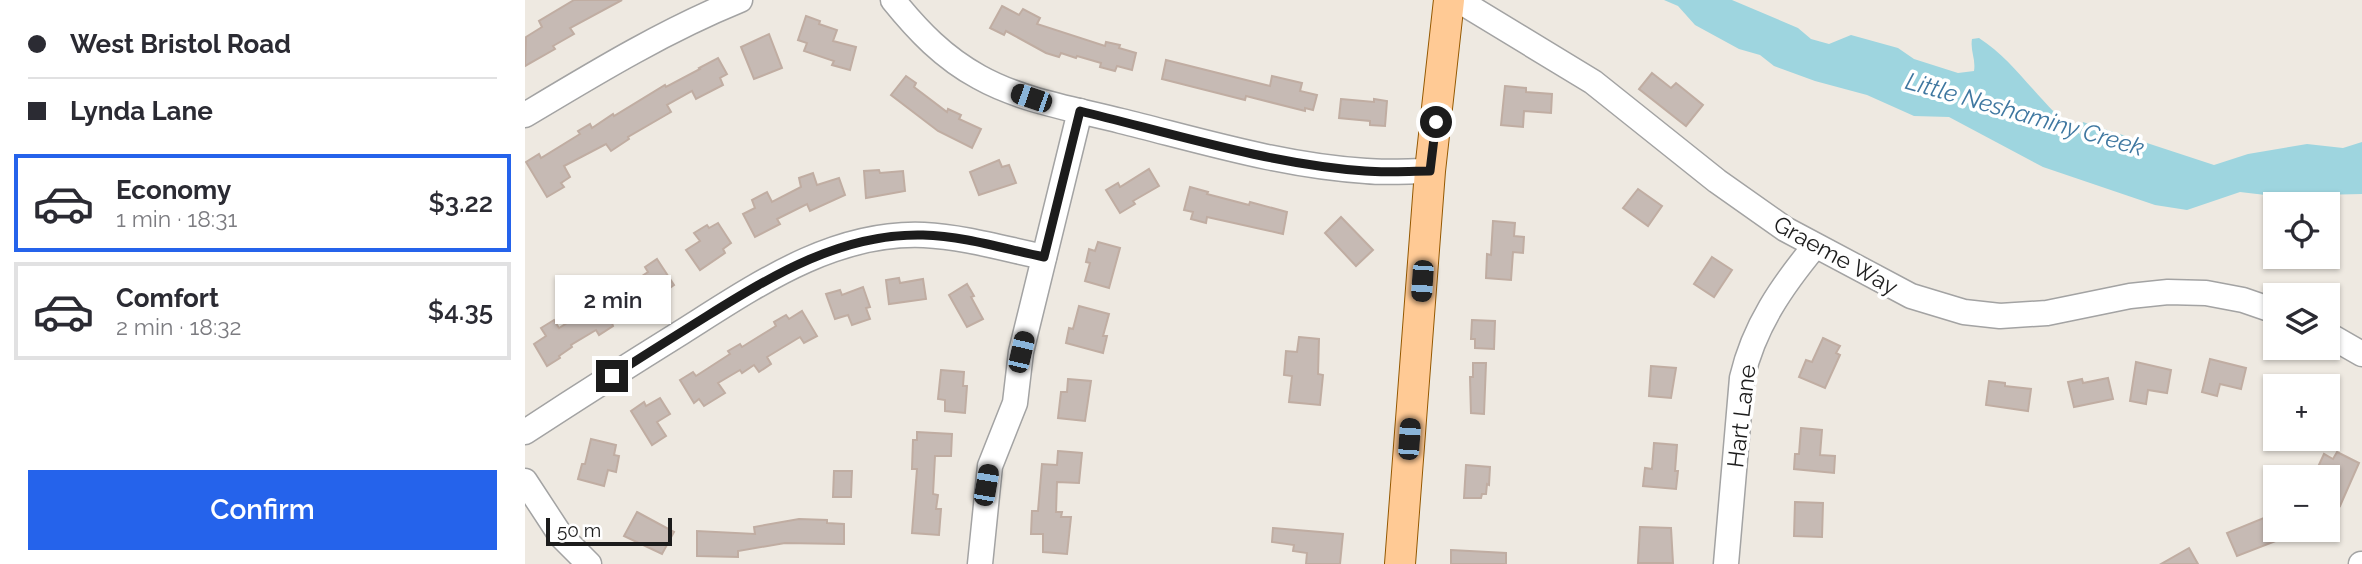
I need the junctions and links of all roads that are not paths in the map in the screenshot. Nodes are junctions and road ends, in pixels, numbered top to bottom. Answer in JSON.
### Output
{"nodes":[{"id":1,"x":740,"y":0,"type":"edge"},
{"id":2,"x":893,"y":0,"type":"edge"},
{"id":3,"x":1449,"y":0,"type":"edge"},
{"id":4,"x":1458,"y":0,"type":"edge"},
{"id":5,"x":1080,"y":111,"type":"junction"},
{"id":6,"x":525,"y":115,"type":"edge"},
{"id":7,"x":1430,"y":171,"type":"junction"},
{"id":8,"x":1815,"y":246,"type":"junction"},
{"id":9,"x":1044,"y":257,"type":"junction"},
{"id":10,"x":2263,"y":307,"type":"edge"},
{"id":11,"x":2340,"y":341,"type":"edge"},
{"id":12,"x":2362,"y":354,"type":"edge"},
{"id":13,"x":525,"y":432,"type":"edge"},
{"id":14,"x":525,"y":481,"type":"edge"},
{"id":15,"x":589,"y":564,"type":"edge"},
{"id":16,"x":980,"y":564,"type":"edge"},
{"id":17,"x":1400,"y":564,"type":"edge"},
{"id":18,"x":1726,"y":564,"type":"edge"}],
"edges":[{"from":1,"to":6,"type":"street"},
{"from":2,"to":5,"type":"street"},
{"from":3,"to":7,"type":"main road"},
{"from":4,"to":8,"type":"street","name":"Graeme Way"},
{"from":5,"to":7,"type":"street"},
{"from":5,"to":9,"type":"street"},
{"from":7,"to":17,"type":"main road"},
{"from":8,"to":10,"type":"street","name":"Graeme Way"},
{"from":8,"to":18,"type":"street","name":"Hart Lane"},
{"from":9,"to":13,"type":"street"},
{"from":9,"to":16,"type":"street"},
{"from":11,"to":12,"type":"street"},
{"from":14,"to":15,"type":"street"}]}
